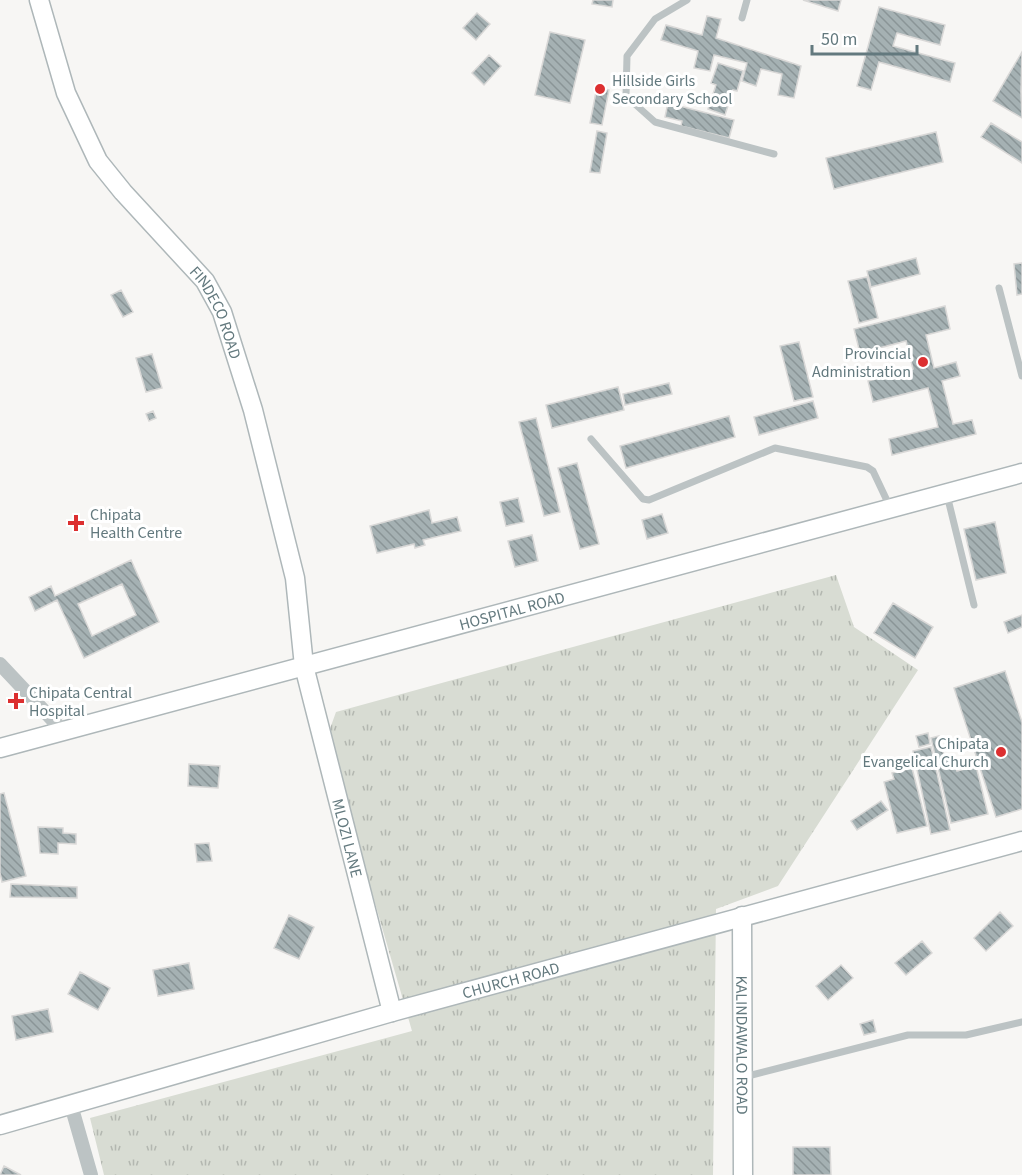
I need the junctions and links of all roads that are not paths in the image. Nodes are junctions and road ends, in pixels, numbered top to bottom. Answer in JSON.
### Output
{"nodes":[{"id":1,"x":39,"y":0,"type":"edge"},
{"id":2,"x":687,"y":0,"type":"edge"},
{"id":3,"x":747,"y":0,"type":"edge"},
{"id":4,"x":742,"y":18,"type":"dead end"},
{"id":5,"x":774,"y":154,"type":"dead end"},
{"id":6,"x":999,"y":288,"type":"dead end"},
{"id":7,"x":1022,"y":376,"type":"edge"},
{"id":8,"x":591,"y":439,"type":"dead end"},
{"id":9,"x":1022,"y":473,"type":"edge"},
{"id":10,"x":946,"y":493,"type":"junction"},
{"id":11,"x":890,"y":507,"type":"junction"},
{"id":12,"x":974,"y":605,"type":"dead end"},
{"id":13,"x":0,"y":664,"type":"edge"},
{"id":14,"x":304,"y":666,"type":"junction"},
{"id":15,"x":63,"y":732,"type":"junction"},
{"id":16,"x":0,"y":748,"type":"edge"},
{"id":17,"x":1022,"y":841,"type":"edge"},
{"id":18,"x":742,"y":916,"type":"junction"},
{"id":19,"x":392,"y":1012,"type":"junction"},
{"id":20,"x":1022,"y":1022,"type":"edge"},
{"id":21,"x":741,"y":1077,"type":"junction"},
{"id":22,"x":71,"y":1105,"type":"junction"},
{"id":23,"x":0,"y":1125,"type":"edge"},
{"id":24,"x":91,"y":1175,"type":"edge"},
{"id":25,"x":743,"y":1175,"type":"edge"}],
"edges":[{"from":1,"to":14,"type":"street","name":"FINDECO ROAD"},
{"from":2,"to":5,"type":"lane"},
{"from":3,"to":4,"type":"lane"},
{"from":6,"to":7,"type":"lane"},
{"from":8,"to":11,"type":"lane"},
{"from":9,"to":10,"type":"street","name":"HOSPITAL ROAD"},
{"from":10,"to":11,"type":"street","name":"HOSPITAL ROAD"},
{"from":10,"to":12,"type":"lane"},
{"from":11,"to":14,"type":"street","name":"HOSPITAL ROAD"},
{"from":13,"to":15,"type":"street"},
{"from":14,"to":15,"type":"street","name":"HOSPITAL ROAD"},
{"from":14,"to":19,"type":"street","name":"MLOZI LANE"},
{"from":15,"to":16,"type":"street","name":"HOSPITAL ROAD"},
{"from":17,"to":18,"type":"street","name":"CHURCH ROAD"},
{"from":18,"to":19,"type":"street","name":"CHURCH ROAD"},
{"from":18,"to":21,"type":"street","name":"KALINDAWALO ROAD"},
{"from":19,"to":22,"type":"street","name":"CHURCH ROAD"},
{"from":20,"to":21,"type":"lane"},
{"from":21,"to":25,"type":"street","name":"KALINDAWALO ROAD"},
{"from":22,"to":23,"type":"street","name":"CHURCH ROAD"},
{"from":22,"to":24,"type":"street"}]}
